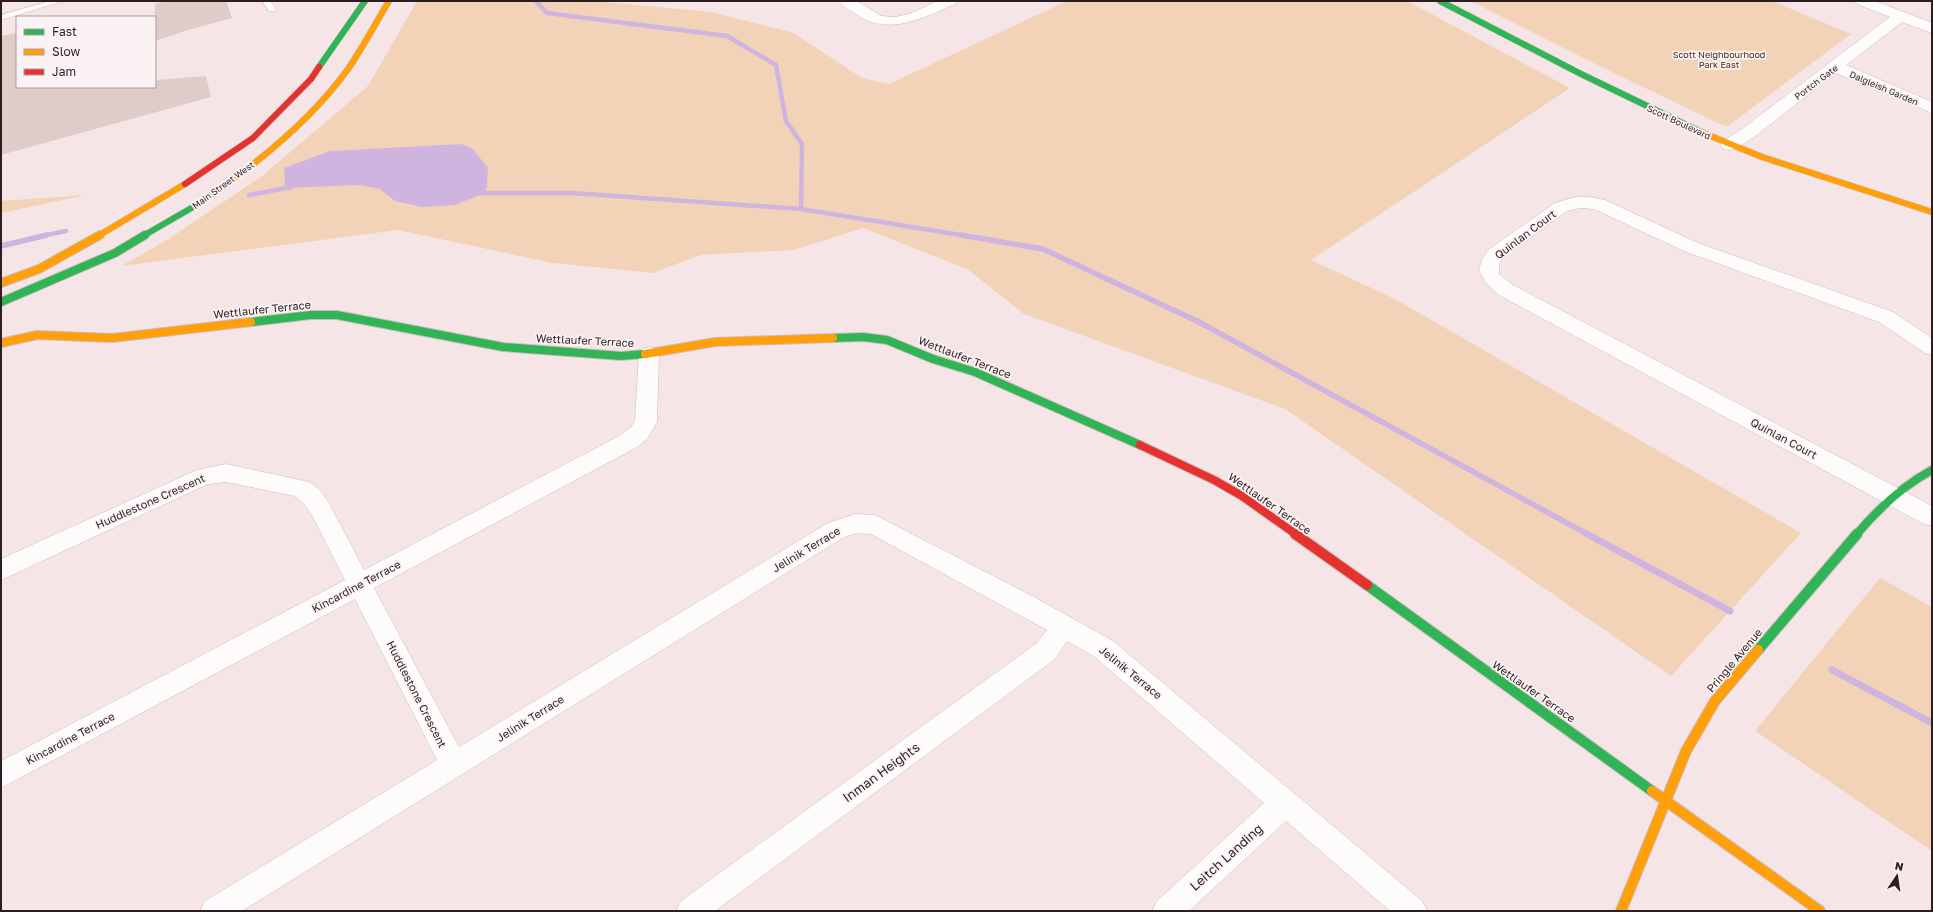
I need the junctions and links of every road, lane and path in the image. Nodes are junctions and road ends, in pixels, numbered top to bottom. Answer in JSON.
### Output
{"nodes":[{"id":1,"x":59,"y":1,"type":"edge"},
{"id":2,"x":266,"y":1,"type":"edge"},
{"id":3,"x":365,"y":1,"type":"edge"},
{"id":4,"x":389,"y":1,"type":"edge"},
{"id":5,"x":846,"y":1,"type":"edge"},
{"id":6,"x":950,"y":1,"type":"edge"},
{"id":7,"x":1440,"y":1,"type":"edge"},
{"id":8,"x":1862,"y":1,"type":"edge"},
{"id":9,"x":272,"y":9,"type":"dead end"},
{"id":10,"x":1900,"y":16,"type":"junction"},
{"id":11,"x":1,"y":18,"type":"edge"},
{"id":12,"x":1932,"y":28,"type":"edge"},
{"id":13,"x":1836,"y":67,"type":"junction"},
{"id":14,"x":1932,"y":108,"type":"edge"},
{"id":15,"x":1729,"y":145,"type":"junction"},
{"id":16,"x":1932,"y":212,"type":"edge"},
{"id":17,"x":1,"y":283,"type":"edge"},
{"id":18,"x":1,"y":302,"type":"edge"},
{"id":19,"x":1,"y":343,"type":"edge"},
{"id":20,"x":1932,"y":348,"type":"edge"},
{"id":21,"x":649,"y":354,"type":"junction"},
{"id":22,"x":1932,"y":470,"type":"edge"},
{"id":23,"x":1894,"y":497,"type":"junction"},
{"id":24,"x":1932,"y":517,"type":"edge"},
{"id":25,"x":1,"y":570,"type":"edge"},
{"id":26,"x":360,"y":584,"type":"junction"},
{"id":27,"x":1064,"y":626,"type":"junction"},
{"id":28,"x":454,"y":765,"type":"junction"},
{"id":29,"x":1,"y":775,"type":"edge"},
{"id":30,"x":1666,"y":799,"type":"junction"},
{"id":31,"x":1286,"y":803,"type":"junction"},
{"id":32,"x":215,"y":911,"type":"edge"},
{"id":33,"x":691,"y":911,"type":"edge"},
{"id":34,"x":1167,"y":911,"type":"edge"},
{"id":35,"x":1412,"y":911,"type":"edge"},
{"id":36,"x":1621,"y":911,"type":"edge"},
{"id":37,"x":1820,"y":911,"type":"edge"}],
"edges":[{"from":1,"to":11,"type":"lane"},
{"from":2,"to":9,"type":"lane"},
{"from":3,"to":17,"type":"street","name":"Main Street West"},
{"from":4,"to":18,"type":"street","name":"Main Street West"},
{"from":5,"to":6,"type":"street"},
{"from":7,"to":15,"type":"street","name":"Scott Boulevard"},
{"from":8,"to":10,"type":"street"},
{"from":10,"to":12,"type":"street"},
{"from":10,"to":13,"type":"street","name":"Portch Gate"},
{"from":13,"to":14,"type":"street","name":"Dalgleish Garden"},
{"from":13,"to":15,"type":"street","name":"Portch Gate"},
{"from":15,"to":16,"type":"street","name":"Scott Boulevard"},
{"from":19,"to":21,"type":"street","name":"Wettlaufer Terrace"},
{"from":20,"to":23,"type":"street","name":"Quinlan Court"},
{"from":21,"to":26,"type":"street","name":"Kincardine Terrace"},
{"from":21,"to":30,"type":"street","name":"Wettlaufer Terrace"},
{"from":22,"to":23,"type":"street","name":"Pringle Avenue"},
{"from":23,"to":24,"type":"street"},
{"from":23,"to":30,"type":"street","name":"Pringle Avenue"},
{"from":25,"to":26,"type":"street","name":"Huddlestone Crescent"},
{"from":26,"to":28,"type":"street","name":"Huddlestone Crescent"},
{"from":26,"to":29,"type":"street","name":"Kincardine Terrace"},
{"from":27,"to":28,"type":"street","name":"Jelinik Terrace"},
{"from":27,"to":31,"type":"street","name":"Jelinik Terrace"},
{"from":27,"to":33,"type":"street","name":"Inman Heights"},
{"from":28,"to":32,"type":"street","name":"Jelinik Terrace"},
{"from":30,"to":36,"type":"street","name":"Pringle Avenue"},
{"from":30,"to":37,"type":"street","name":"Wettlaufer Terrace"},
{"from":31,"to":34,"type":"street","name":"Leitch Landing"},
{"from":31,"to":35,"type":"street","name":"Jelinik Terrace"}]}
